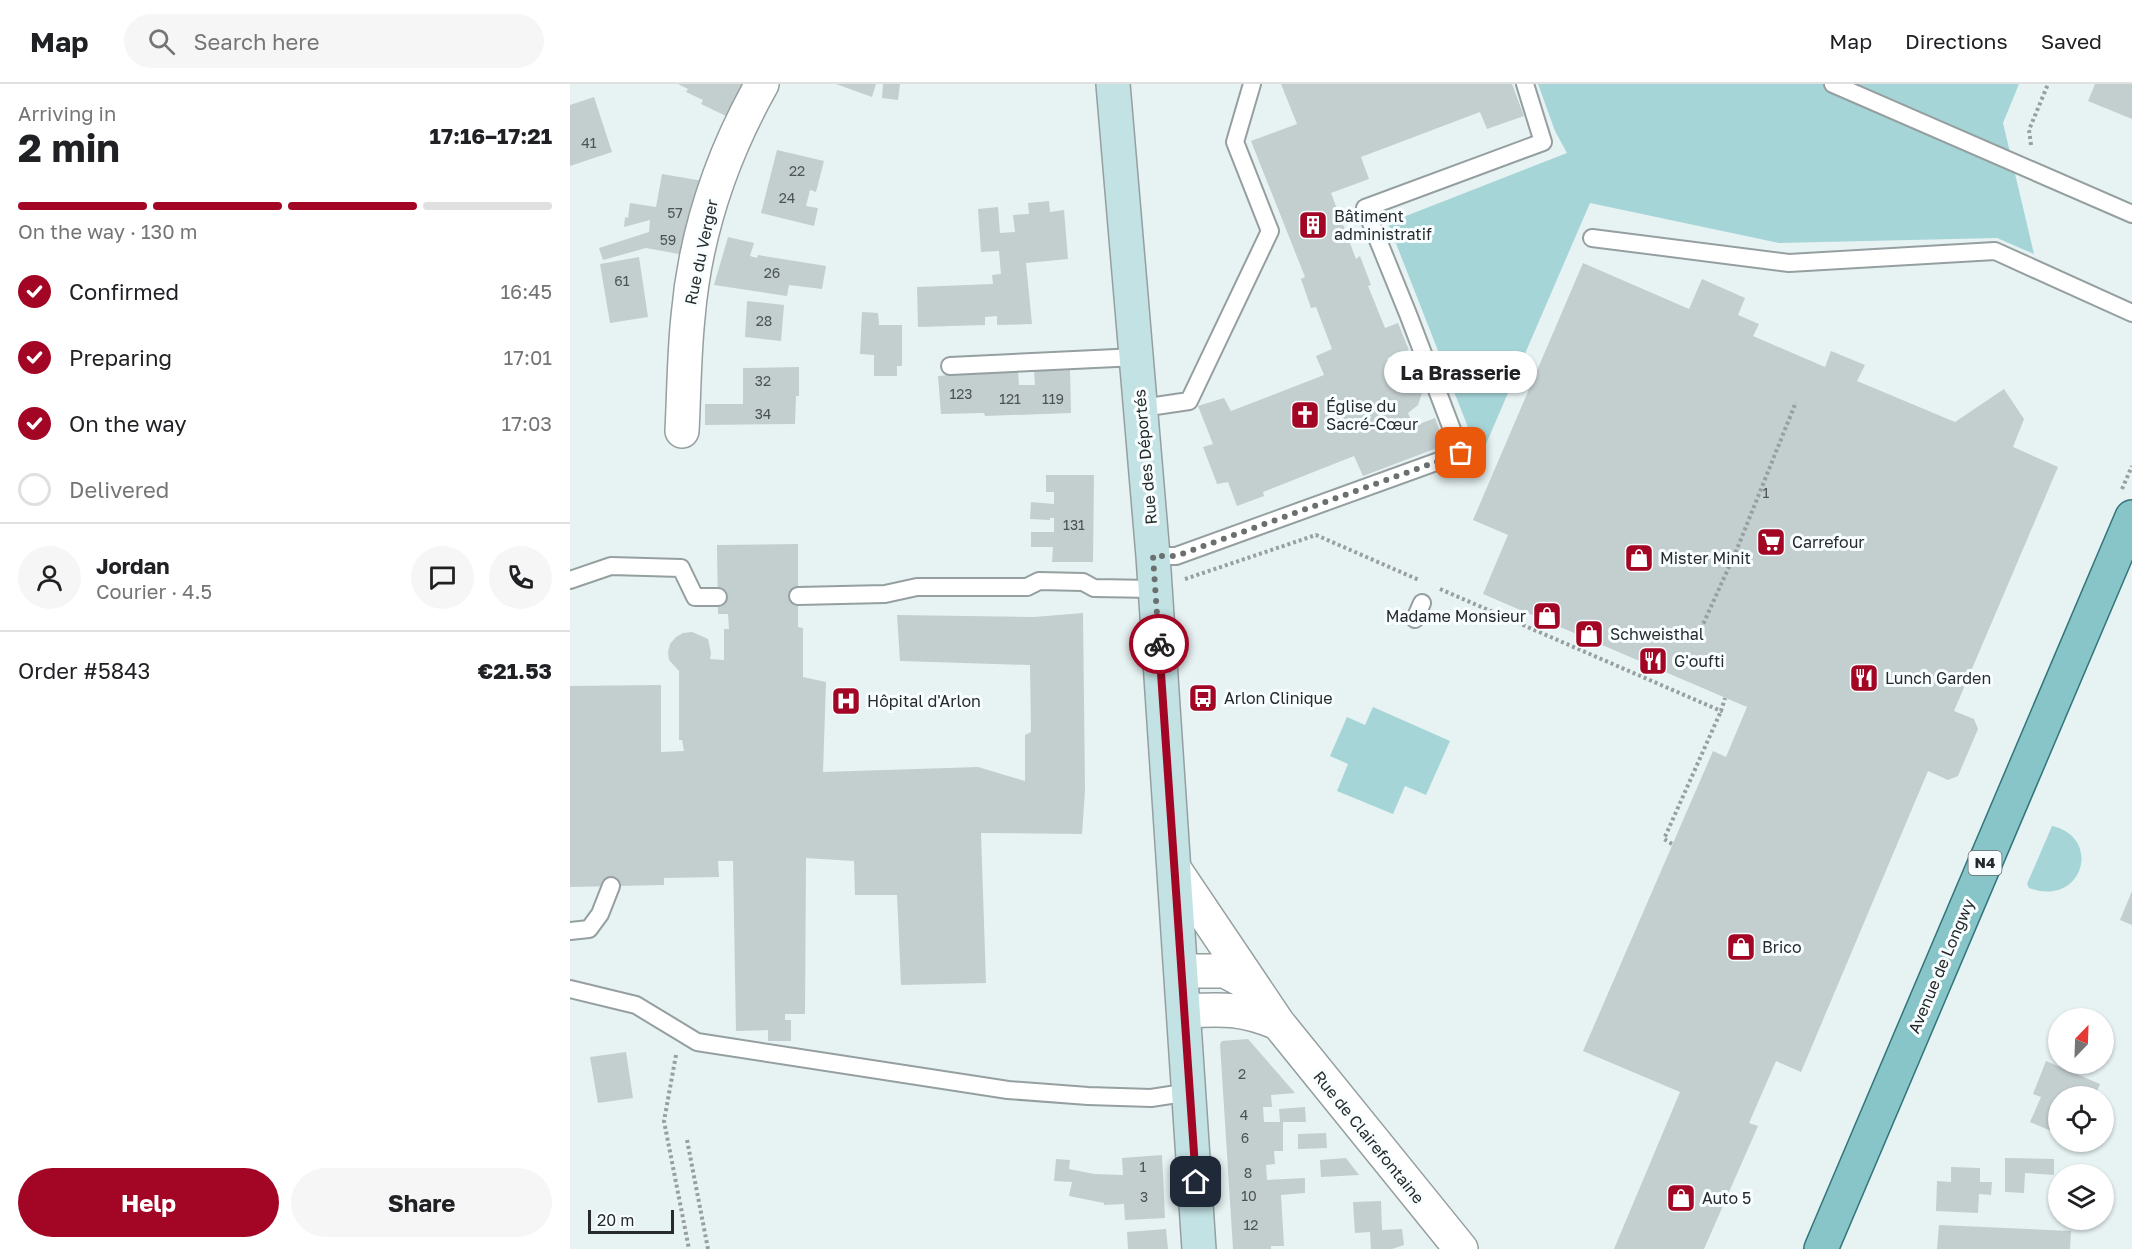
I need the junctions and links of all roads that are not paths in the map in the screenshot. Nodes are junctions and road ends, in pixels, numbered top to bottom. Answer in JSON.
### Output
{"nodes":[{"id":1,"x":762,"y":84,"type":"edge"},
{"id":2,"x":1113,"y":84,"type":"edge"},
{"id":3,"x":1252,"y":84,"type":"edge"},
{"id":4,"x":1525,"y":84,"type":"edge"},
{"id":5,"x":1833,"y":84,"type":"edge"},
{"id":6,"x":2132,"y":214,"type":"edge"},
{"id":7,"x":1592,"y":238,"type":"dead end"},
{"id":8,"x":2132,"y":313,"type":"edge"},
{"id":9,"x":1137,"y":357,"type":"junction"},
{"id":10,"x":950,"y":366,"type":"dead end"},
{"id":11,"x":1142,"y":408,"type":"junction"},
{"id":12,"x":682,"y":431,"type":"dead end"},
{"id":13,"x":2132,"y":516,"type":"edge"},
{"id":14,"x":1153,"y":556,"type":"junction"},
{"id":15,"x":570,"y":580,"type":"edge"},
{"id":16,"x":1155,"y":589,"type":"junction"},
{"id":17,"x":798,"y":596,"type":"dead end"},
{"id":18,"x":718,"y":597,"type":"dead end"},
{"id":19,"x":1422,"y":603,"type":"dead end"},
{"id":20,"x":1415,"y":619,"type":"dead end"},
{"id":21,"x":1175,"y":870,"type":"junction"},
{"id":22,"x":611,"y":885,"type":"dead end"},
{"id":23,"x":570,"y":931,"type":"edge"},
{"id":24,"x":1182,"y":971,"type":"junction"},
{"id":25,"x":1251,"y":985,"type":"junction"},
{"id":26,"x":570,"y":989,"type":"edge"},
{"id":27,"x":1184,"y":1011,"type":"junction"},
{"id":28,"x":1278,"y":1023,"type":"junction"},
{"id":29,"x":1190,"y":1092,"type":"junction"},
{"id":30,"x":1200,"y":1249,"type":"edge"},
{"id":31,"x":1461,"y":1249,"type":"edge"},
{"id":32,"x":1821,"y":1249,"type":"edge"}],
"edges":[{"from":1,"to":12,"type":"street","name":"Rue du Verger"},
{"from":2,"to":9,"type":"main road","name":"Rue des Déportés"},
{"from":3,"to":11,"type":"lane"},
{"from":4,"to":14,"type":"lane"},
{"from":5,"to":6,"type":"lane"},
{"from":7,"to":8,"type":"lane"},
{"from":9,"to":10,"type":"lane"},
{"from":9,"to":11,"type":"main road","name":"Rue des Déportés"},
{"from":11,"to":14,"type":"main road","name":"Rue des Déportés"},
{"from":13,"to":32,"type":"main road","name":"Avenue de Longwy","number":"N4"},
{"from":14,"to":16,"type":"main road","name":"Rue des Déportés"},
{"from":15,"to":18,"type":"lane"},
{"from":16,"to":17,"type":"lane"},
{"from":16,"to":21,"type":"main road","name":"Rue des Déportés"},
{"from":19,"to":20,"type":"lane"},
{"from":21,"to":24,"type":"main road","name":"Rue des Déportés"},
{"from":21,"to":25,"type":"street","name":"Rue de Clairefontaine"},
{"from":22,"to":23,"type":"lane"},
{"from":24,"to":25,"type":"street","name":"Rue de Clairefontaine"},
{"from":24,"to":27,"type":"main road","name":"Rue des Déportés"},
{"from":25,"to":28,"type":"street","name":"Rue de Clairefontaine"},
{"from":26,"to":29,"type":"lane"},
{"from":27,"to":28,"type":"street"},
{"from":27,"to":29,"type":"main road","name":"Rue des Déportés"},
{"from":28,"to":31,"type":"street","name":"Rue de Clairefontaine"},
{"from":29,"to":30,"type":"main road","name":"Rue des Déportés"}]}
